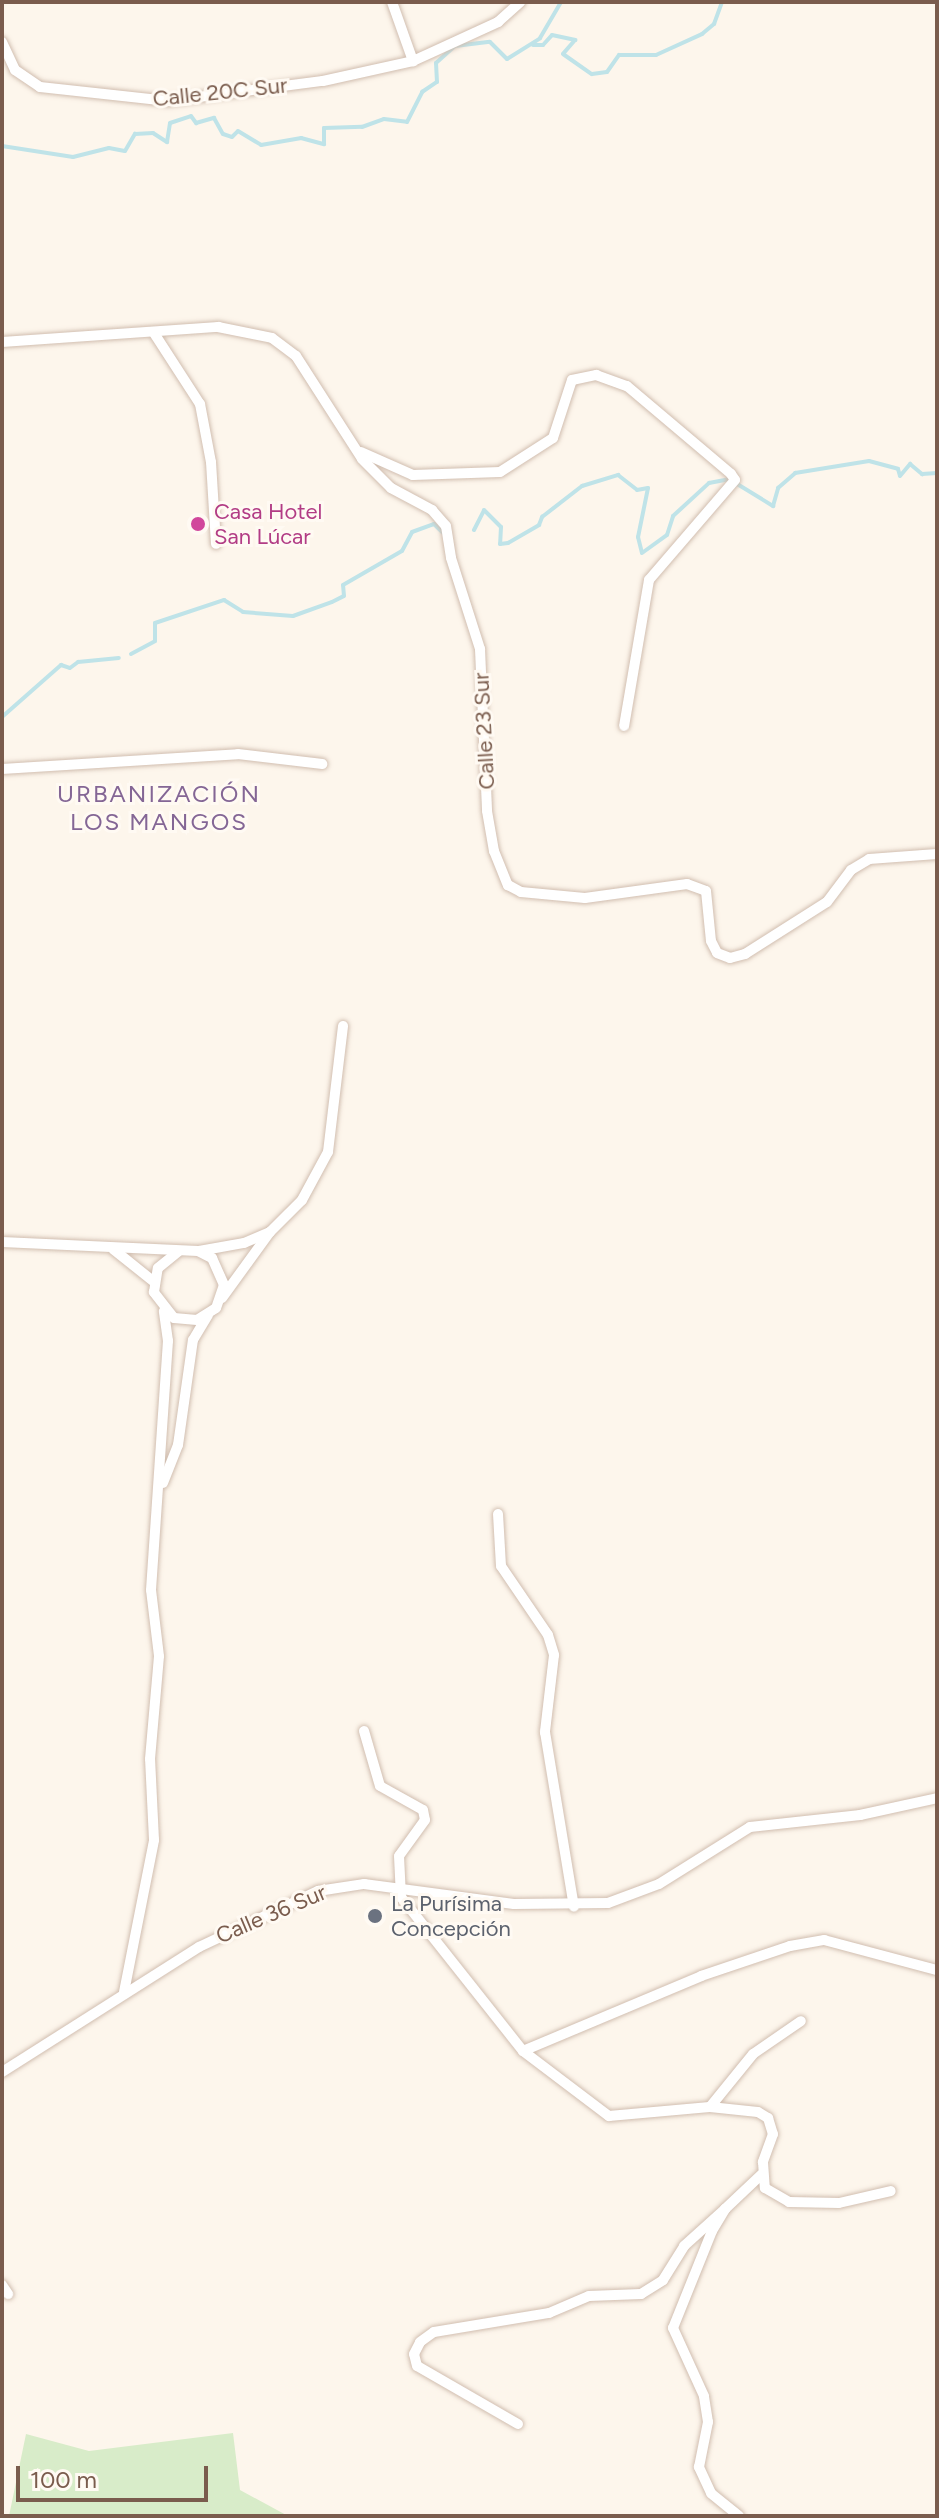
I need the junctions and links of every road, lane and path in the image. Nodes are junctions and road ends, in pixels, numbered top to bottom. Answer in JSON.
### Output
{"nodes":[{"id":1,"x":392,"y":2,"type":"edge"},
{"id":2,"x":520,"y":2,"type":"edge"},
{"id":3,"x":2,"y":42,"type":"edge"},
{"id":4,"x":413,"y":61,"type":"junction"},
{"id":5,"x":154,"y":333,"type":"junction"},
{"id":6,"x":2,"y":342,"type":"edge"},
{"id":7,"x":353,"y":447,"type":"junction"},
{"id":8,"x":216,"y":544,"type":"dead end"},
{"id":9,"x":624,"y":726,"type":"dead end"},
{"id":10,"x":322,"y":764,"type":"dead end"},
{"id":11,"x":2,"y":769,"type":"edge"},
{"id":12,"x":937,"y":854,"type":"edge"},
{"id":13,"x":343,"y":1026,"type":"dead end"},
{"id":14,"x":270,"y":1232,"type":"junction"},
{"id":15,"x":2,"y":1242,"type":"edge"},
{"id":16,"x":113,"y":1249,"type":"junction"},
{"id":17,"x":198,"y":1251,"type":"junction"},
{"id":18,"x":178,"y":1252,"type":"junction"},
{"id":19,"x":153,"y":1281,"type":"junction"},
{"id":20,"x":221,"y":1300,"type":"junction"},
{"id":21,"x":164,"y":1311,"type":"junction"},
{"id":22,"x":208,"y":1315,"type":"junction"},
{"id":23,"x":160,"y":1493,"type":"junction"},
{"id":24,"x":498,"y":1514,"type":"dead end"},
{"id":25,"x":364,"y":1731,"type":"dead end"},
{"id":26,"x":937,"y":1798,"type":"edge"},
{"id":27,"x":397,"y":1887,"type":"junction"},
{"id":28,"x":574,"y":1907,"type":"junction"},
{"id":29,"x":937,"y":1970,"type":"edge"},
{"id":30,"x":124,"y":1992,"type":"junction"},
{"id":31,"x":801,"y":2021,"type":"dead end"},
{"id":32,"x":523,"y":2051,"type":"junction"},
{"id":33,"x":2,"y":2072,"type":"edge"},
{"id":34,"x":710,"y":2107,"type":"junction"},
{"id":35,"x":761,"y":2175,"type":"junction"},
{"id":36,"x":891,"y":2191,"type":"dead end"},
{"id":37,"x":725,"y":2209,"type":"junction"},
{"id":38,"x":518,"y":2424,"type":"dead end"},
{"id":39,"x":739,"y":2516,"type":"edge"}],
"edges":[{"from":1,"to":4,"type":"street"},
{"from":2,"to":4,"type":"street","name":"Calle 20C Sur"},
{"from":3,"to":4,"type":"street","name":"Calle 20C Sur"},
{"from":5,"to":6,"type":"street","name":"Calle 23 Sur"},
{"from":5,"to":7,"type":"street","name":"Calle 23 Sur"},
{"from":5,"to":8,"type":"street"},
{"from":7,"to":9,"type":"street"},
{"from":7,"to":12,"type":"street","name":"Calle 23 Sur"},
{"from":10,"to":11,"type":"street"},
{"from":13,"to":14,"type":"street"},
{"from":14,"to":17,"type":"street"},
{"from":14,"to":20,"type":"street"},
{"from":15,"to":16,"type":"street"},
{"from":16,"to":18,"type":"street"},
{"from":16,"to":19,"type":"street"},
{"from":17,"to":18,"type":"street"},
{"from":17,"to":20,"type":"street"},
{"from":18,"to":19,"type":"street"},
{"from":19,"to":21,"type":"street"},
{"from":20,"to":22,"type":"street"},
{"from":21,"to":22,"type":"street"},
{"from":21,"to":23,"type":"street"},
{"from":22,"to":23,"type":"street"},
{"from":23,"to":30,"type":"street"},
{"from":24,"to":28,"type":"street"},
{"from":25,"to":27,"type":"street"},
{"from":26,"to":28,"type":"street","name":"Calle 36 Sur"},
{"from":27,"to":28,"type":"street","name":"Calle 36 Sur"},
{"from":27,"to":30,"type":"street","name":"Calle 36 Sur"},
{"from":27,"to":32,"type":"street"},
{"from":29,"to":32,"type":"street"},
{"from":30,"to":33,"type":"street","name":"Calle 36 Sur"},
{"from":31,"to":34,"type":"street"},
{"from":32,"to":34,"type":"street"},
{"from":34,"to":35,"type":"street"},
{"from":35,"to":36,"type":"street"},
{"from":35,"to":37,"type":"street"},
{"from":37,"to":38,"type":"street"},
{"from":37,"to":39,"type":"street"}]}
